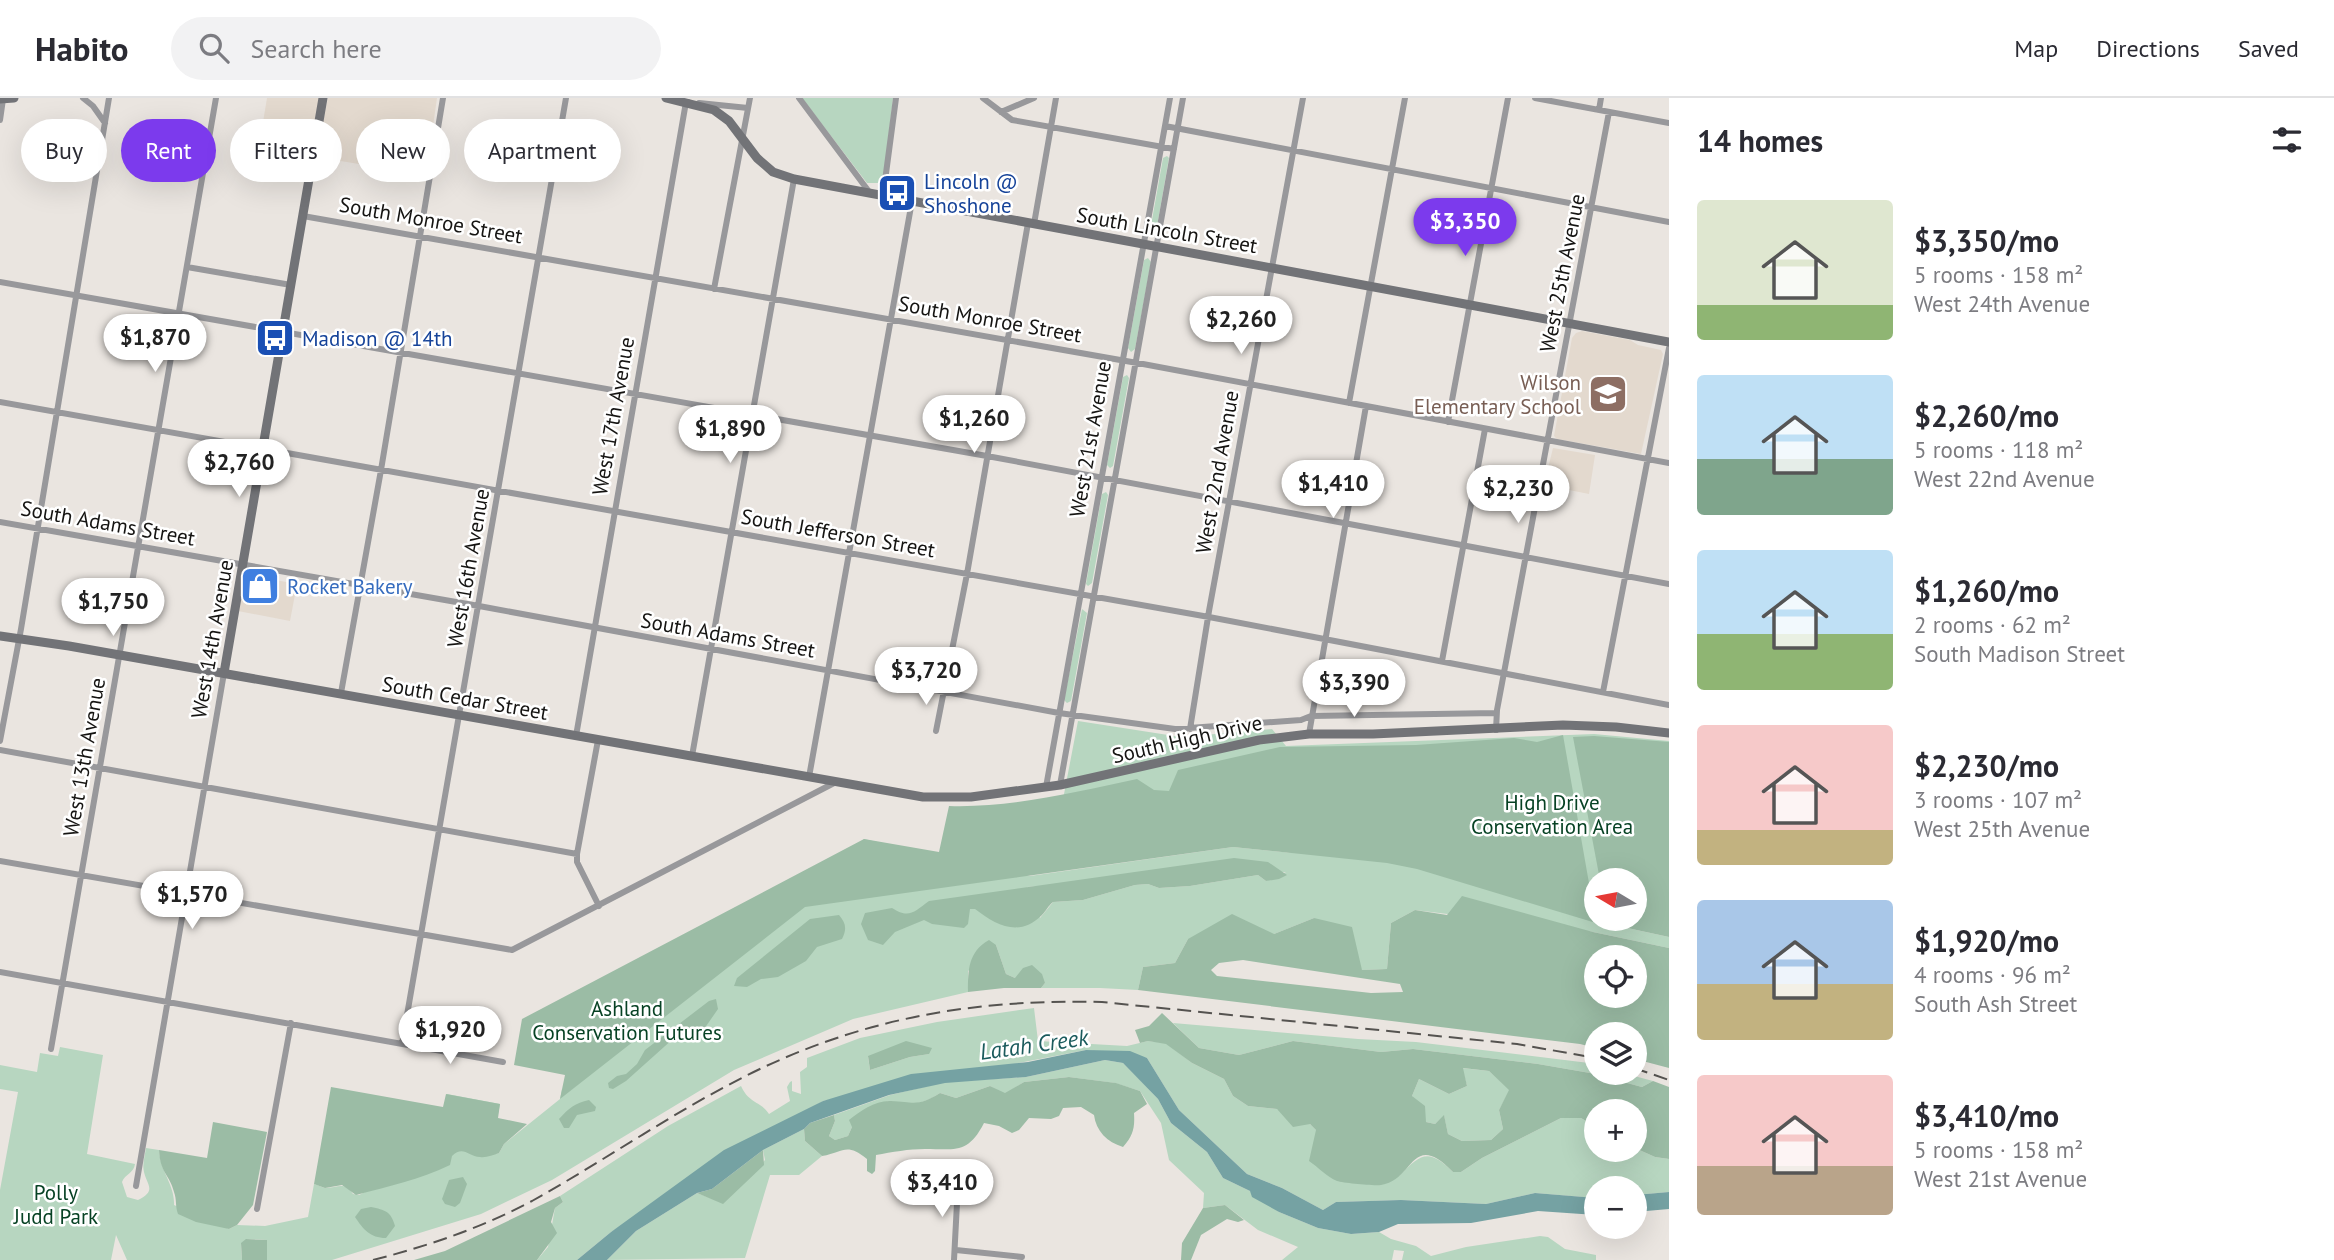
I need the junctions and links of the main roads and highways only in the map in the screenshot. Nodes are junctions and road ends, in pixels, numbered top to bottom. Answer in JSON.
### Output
{"nodes":[{"id":1,"x":323,"y":98,"type":"edge"},
{"id":2,"x":666,"y":98,"type":"edge"},
{"id":3,"x":1669,"y":342,"type":"edge"},
{"id":4,"x":0,"y":636,"type":"edge"},
{"id":5,"x":224,"y":673,"type":"junction"},
{"id":6,"x":1669,"y":733,"type":"edge"},
{"id":7,"x":923,"y":797,"type":"joint"}],
"edges":[{"from":1,"to":5,"type":"main road","name":"West 14th Avenue"},
{"from":2,"to":3,"type":"main road","name":"South Lincoln Street"},
{"from":4,"to":5,"type":"main road","name":"South Cedar Street"},
{"from":5,"to":7,"type":"main road","name":"South Cedar Street"},
{"from":6,"to":7,"type":"main road","name":"South High Drive"}]}
